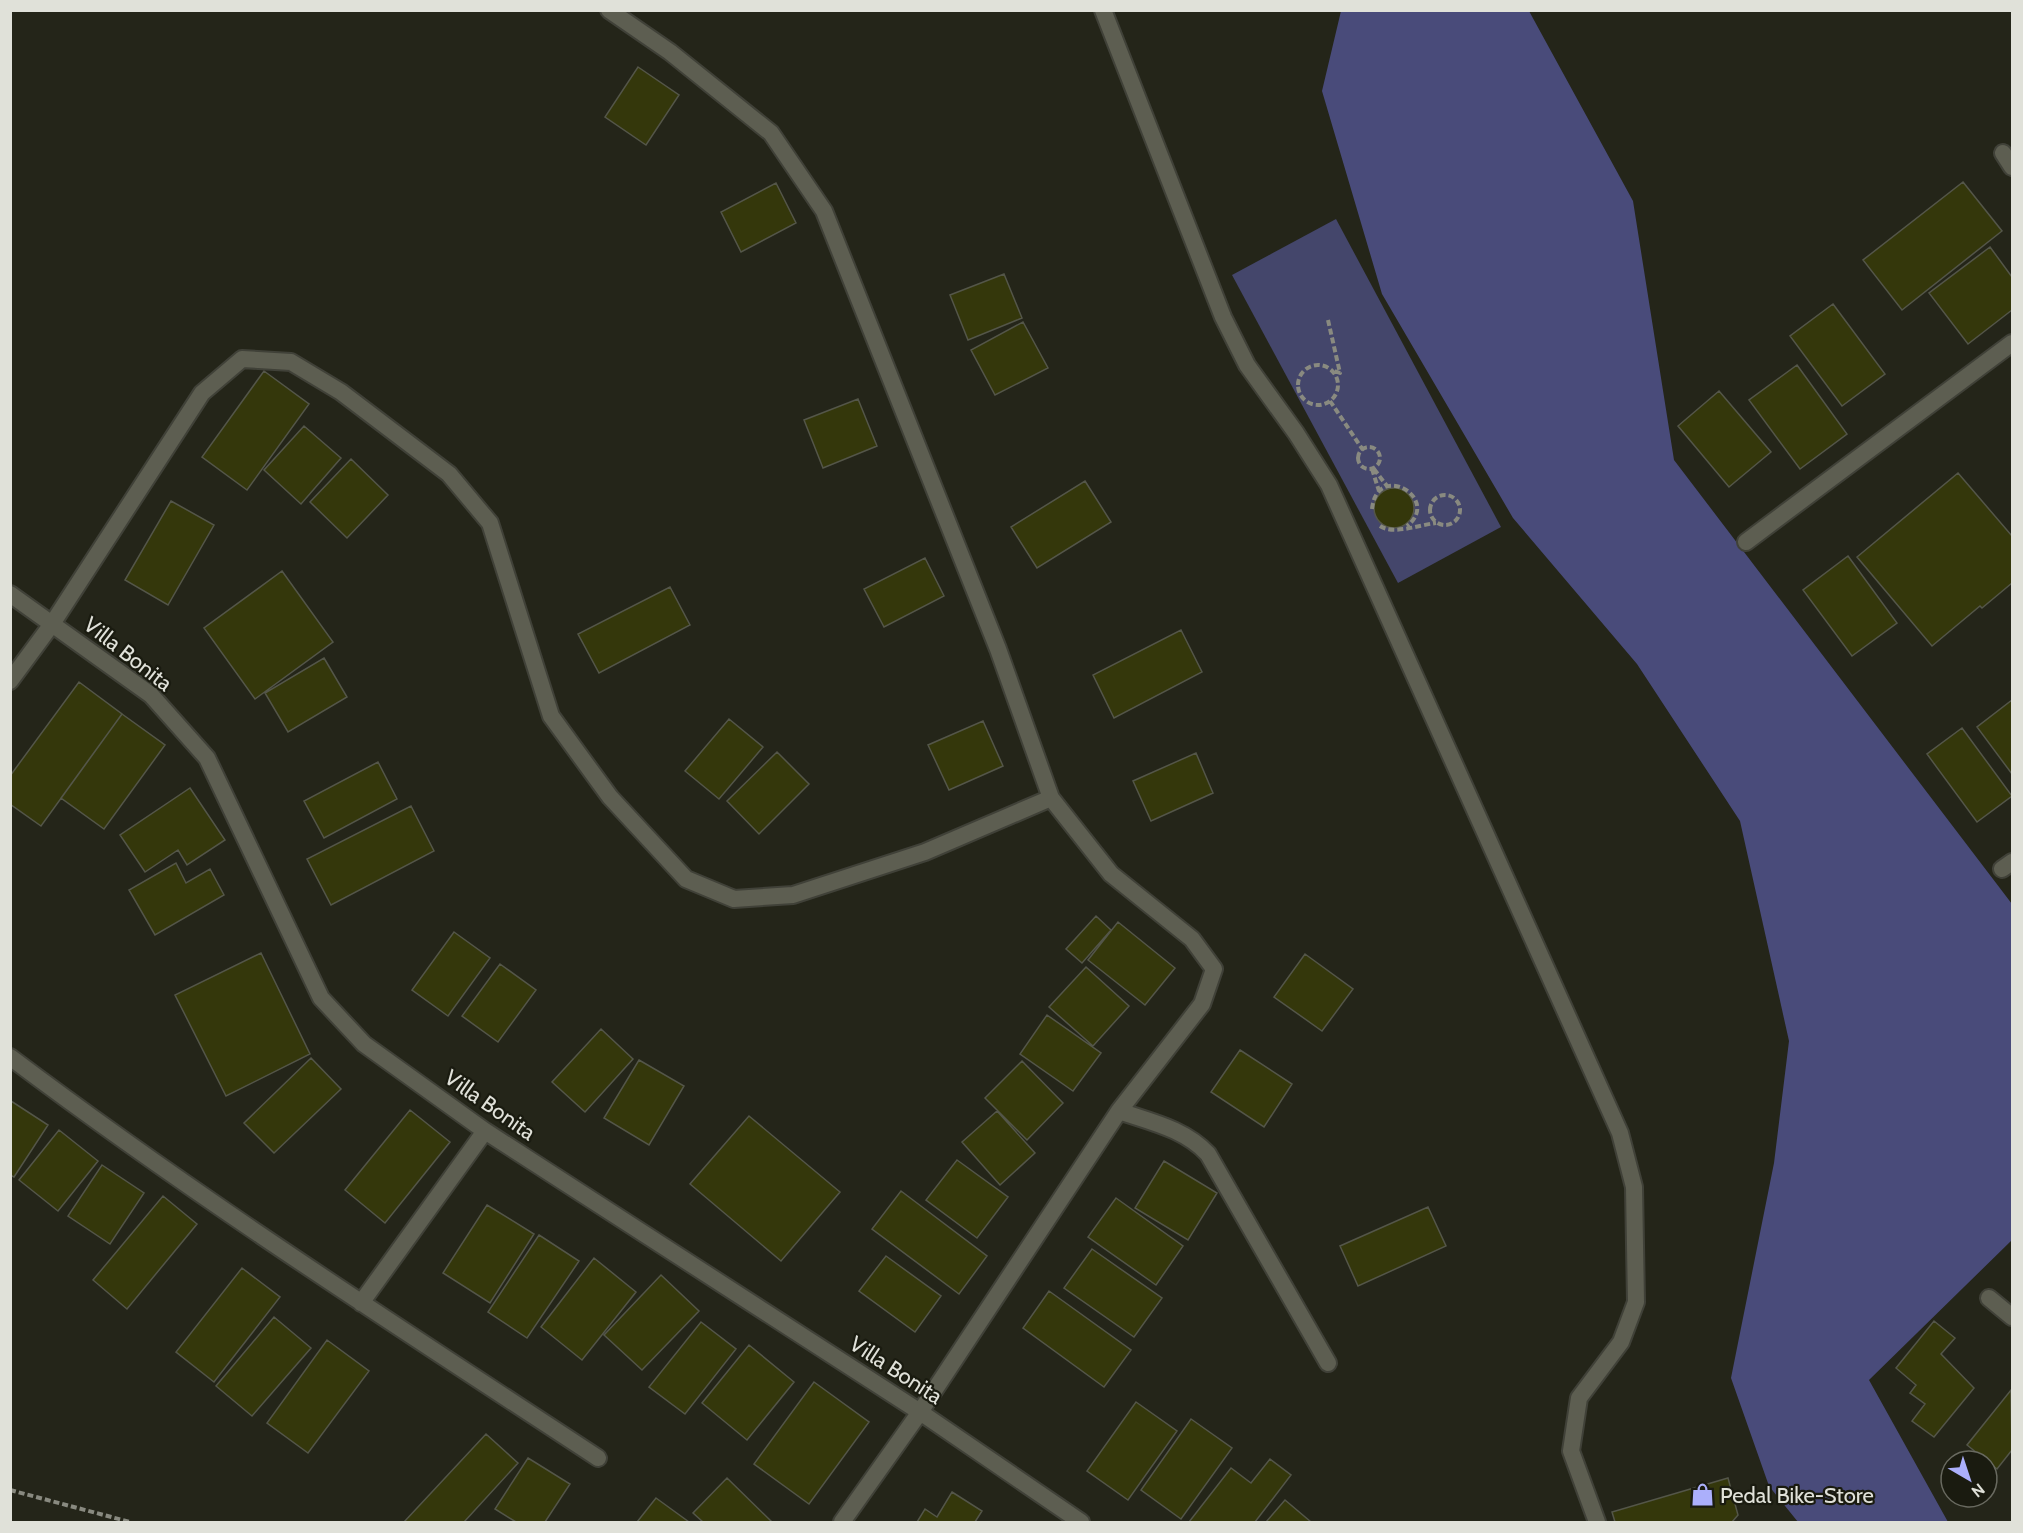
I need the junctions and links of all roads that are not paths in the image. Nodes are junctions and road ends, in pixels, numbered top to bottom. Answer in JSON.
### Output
{"nodes":[{"id":1,"x":609,"y":10,"type":"edge"},
{"id":2,"x":1103,"y":10,"type":"edge"},
{"id":3,"x":2002,"y":153,"type":"dead end"},
{"id":4,"x":2013,"y":167,"type":"edge"},
{"id":5,"x":2013,"y":344,"type":"edge"},
{"id":6,"x":1746,"y":542,"type":"dead end"},
{"id":7,"x":10,"y":594,"type":"edge"},
{"id":8,"x":52,"y":624,"type":"junction"},
{"id":9,"x":10,"y":681,"type":"edge"},
{"id":10,"x":1052,"y":798,"type":"junction"},
{"id":11,"x":10,"y":1057,"type":"edge"},
{"id":12,"x":1119,"y":1111,"type":"junction"},
{"id":13,"x":485,"y":1131,"type":"junction"},
{"id":14,"x":1989,"y":1298,"type":"dead end"},
{"id":15,"x":361,"y":1303,"type":"junction"},
{"id":16,"x":2013,"y":1317,"type":"edge"},
{"id":17,"x":1328,"y":1363,"type":"dead end"},
{"id":18,"x":920,"y":1412,"type":"junction"},
{"id":19,"x":598,"y":1458,"type":"dead end"},
{"id":20,"x":842,"y":1522,"type":"edge"},
{"id":21,"x":1081,"y":1522,"type":"edge"},
{"id":22,"x":1597,"y":1522,"type":"edge"}],
"edges":[{"from":1,"to":10,"type":"street"},
{"from":2,"to":22,"type":"street"},
{"from":3,"to":4,"type":"street"},
{"from":5,"to":6,"type":"street"},
{"from":7,"to":8,"type":"street","name":"Villa Bonita"},
{"from":8,"to":9,"type":"street"},
{"from":8,"to":10,"type":"street"},
{"from":8,"to":13,"type":"street","name":"Villa Bonita"},
{"from":10,"to":12,"type":"street"},
{"from":11,"to":15,"type":"street"},
{"from":12,"to":17,"type":"street"},
{"from":12,"to":18,"type":"street"},
{"from":13,"to":15,"type":"street"},
{"from":13,"to":18,"type":"street","name":"Villa Bonita"},
{"from":14,"to":16,"type":"street"},
{"from":15,"to":19,"type":"street"},
{"from":18,"to":20,"type":"street"},
{"from":18,"to":21,"type":"street","name":"Villa Bonita"}]}
